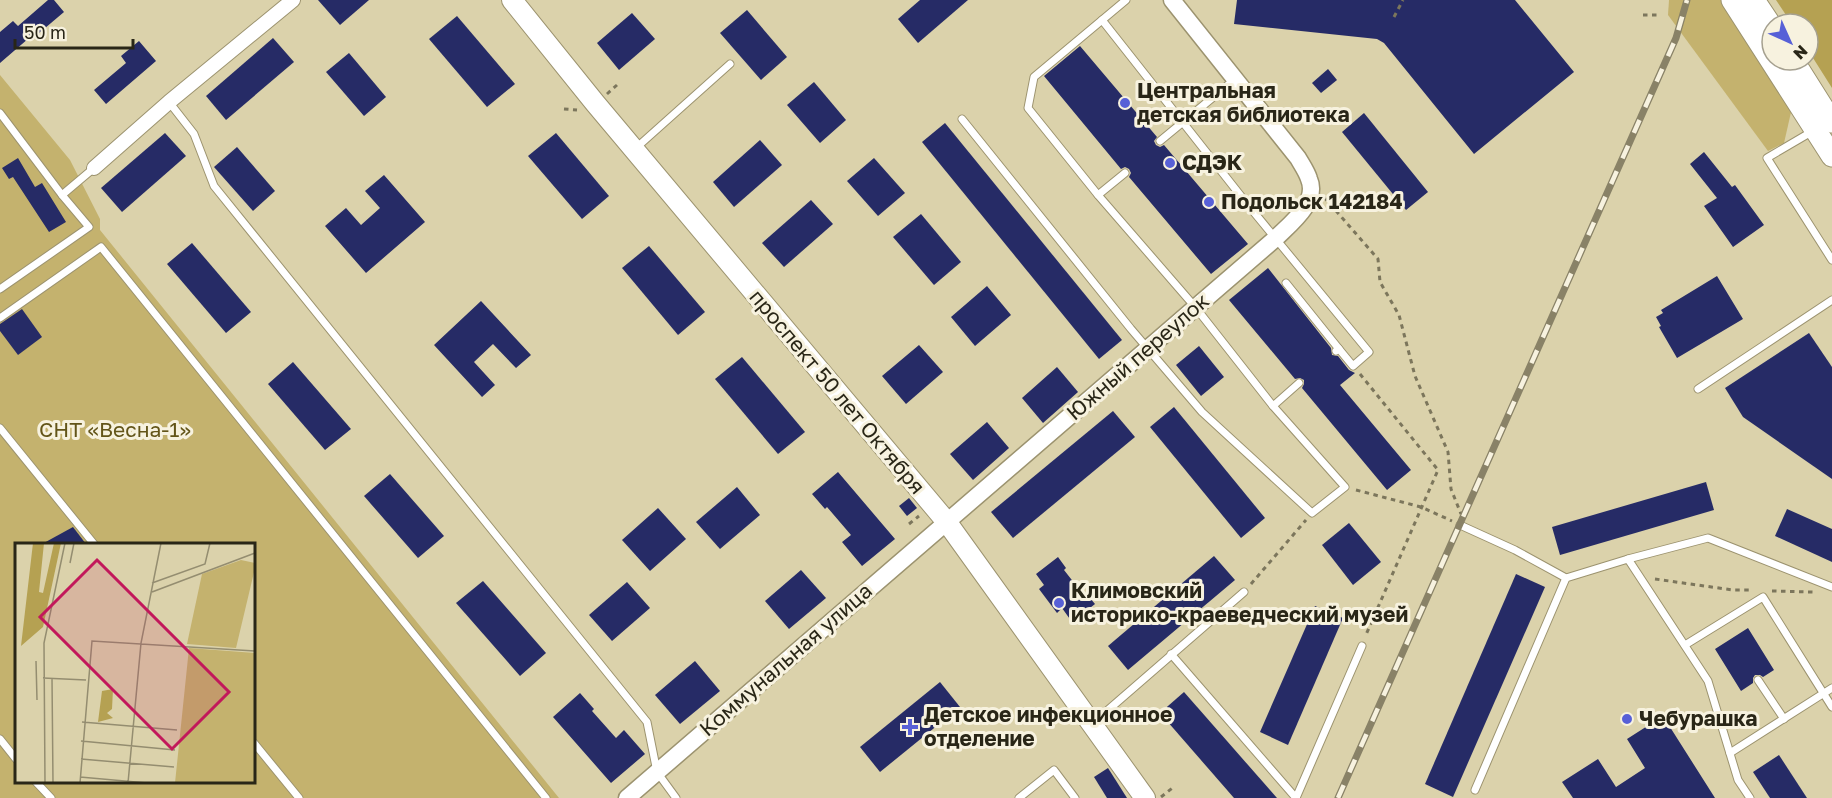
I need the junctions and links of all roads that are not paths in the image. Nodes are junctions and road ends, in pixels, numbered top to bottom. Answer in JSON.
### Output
{"nodes":[{"id":1,"x":293,"y":0,"type":"edge"},
{"id":2,"x":512,"y":0,"type":"edge"},
{"id":3,"x":1126,"y":0,"type":"edge"},
{"id":4,"x":1172,"y":0,"type":"edge"},
{"id":5,"x":1732,"y":0,"type":"edge"},
{"id":6,"x":1102,"y":20,"type":"junction"},
{"id":7,"x":730,"y":64,"type":"dead end"},
{"id":8,"x":1798,"y":72,"type":"edge"},
{"id":9,"x":1236,"y":79,"type":"junction"},
{"id":10,"x":169,"y":102,"type":"junction"},
{"id":11,"x":0,"y":113,"type":"edge"},
{"id":12,"x":962,"y":119,"type":"dead end"},
{"id":13,"x":1182,"y":122,"type":"junction"},
{"id":14,"x":1823,"y":126,"type":"edge"},
{"id":15,"x":1160,"y":141,"type":"dead end"},
{"id":16,"x":634,"y":150,"type":"junction"},
{"id":17,"x":1832,"y":156,"type":"edge"},
{"id":18,"x":94,"y":168,"type":"joint"},
{"id":19,"x":1125,"y":172,"type":"dead end"},
{"id":20,"x":62,"y":195,"type":"junction"},
{"id":21,"x":1098,"y":195,"type":"junction"},
{"id":22,"x":1276,"y":238,"type":"junction"},
{"id":23,"x":1832,"y":260,"type":"edge"},
{"id":24,"x":1286,"y":283,"type":"dead end"},
{"id":25,"x":0,"y":289,"type":"edge"},
{"id":26,"x":1832,"y":300,"type":"edge"},
{"id":27,"x":1196,"y":308,"type":"junction"},
{"id":28,"x":0,"y":318,"type":"edge"},
{"id":29,"x":1148,"y":348,"type":"junction"},
{"id":30,"x":1299,"y":384,"type":"dead end"},
{"id":31,"x":1698,"y":389,"type":"dead end"},
{"id":32,"x":1273,"y":406,"type":"junction"},
{"id":33,"x":0,"y":428,"type":"edge"},
{"id":34,"x":946,"y":521,"type":"junction"},
{"id":35,"x":1461,"y":522,"type":"road end"},
{"id":36,"x":93,"y":543,"type":"edge"},
{"id":37,"x":1628,"y":559,"type":"junction"},
{"id":38,"x":1566,"y":578,"type":"junction"},
{"id":39,"x":1832,"y":586,"type":"edge"},
{"id":40,"x":1244,"y":592,"type":"road end"},
{"id":41,"x":1685,"y":645,"type":"junction"},
{"id":42,"x":1362,"y":646,"type":"road end"},
{"id":43,"x":1171,"y":654,"type":"junction"},
{"id":44,"x":1758,"y":680,"type":"dead end"},
{"id":45,"x":1832,"y":688,"type":"edge"},
{"id":46,"x":1823,"y":694,"type":"junction"},
{"id":47,"x":1832,"y":707,"type":"edge"},
{"id":48,"x":1784,"y":719,"type":"junction"},
{"id":49,"x":1093,"y":723,"type":"junction"},
{"id":50,"x":0,"y":739,"type":"edge"},
{"id":51,"x":255,"y":744,"type":"edge"},
{"id":52,"x":1730,"y":753,"type":"junction"},
{"id":53,"x":15,"y":758,"type":"edge"},
{"id":54,"x":657,"y":772,"type":"junction"},
{"id":55,"x":37,"y":783,"type":"edge"},
{"id":56,"x":1475,"y":790,"type":"dead end"},
{"id":57,"x":51,"y":798,"type":"edge"},
{"id":58,"x":299,"y":798,"type":"edge"},
{"id":59,"x":546,"y":798,"type":"edge"},
{"id":60,"x":627,"y":798,"type":"edge"},
{"id":61,"x":676,"y":798,"type":"edge"},
{"id":62,"x":1019,"y":798,"type":"edge"},
{"id":63,"x":1075,"y":798,"type":"edge"},
{"id":64,"x":1145,"y":798,"type":"edge"},
{"id":65,"x":1296,"y":798,"type":"edge"},
{"id":66,"x":1750,"y":798,"type":"edge"}],
"edges":[{"from":1,"to":10,"type":"street"},
{"from":2,"to":16,"type":"main road","name":"проспект 50 лет Октября"},
{"from":3,"to":6,"type":"lane"},
{"from":4,"to":9,"type":"street"},
{"from":5,"to":14,"type":"main road"},
{"from":6,"to":13,"type":"lane"},
{"from":6,"to":21,"type":"lane"},
{"from":7,"to":16,"type":"lane"},
{"from":8,"to":14,"type":"main road"},
{"from":9,"to":13,"type":"lane"},
{"from":9,"to":22,"type":"street","name":"Южный переулок"},
{"from":10,"to":18,"type":"street"},
{"from":10,"to":54,"type":"lane"},
{"from":11,"to":20,"type":"lane"},
{"from":12,"to":29,"type":"lane"},
{"from":13,"to":15,"type":"lane"},
{"from":13,"to":22,"type":"lane"},
{"from":14,"to":17,"type":"main road"},
{"from":14,"to":23,"type":"lane"},
{"from":16,"to":34,"type":"main road","name":"проспект 50 лет Октября"},
{"from":18,"to":20,"type":"lane"},
{"from":19,"to":21,"type":"lane"},
{"from":20,"to":25,"type":"lane"},
{"from":21,"to":27,"type":"lane"},
{"from":22,"to":24,"type":"lane"},
{"from":22,"to":27,"type":"street","name":"Южный переулок"},
{"from":26,"to":31,"type":"lane"},
{"from":27,"to":29,"type":"street","name":"Южный переулок"},
{"from":27,"to":32,"type":"lane"},
{"from":28,"to":59,"type":"lane"},
{"from":29,"to":32,"type":"lane"},
{"from":29,"to":34,"type":"street","name":"Южный переулок"},
{"from":30,"to":32,"type":"lane"},
{"from":33,"to":36,"type":"lane"},
{"from":34,"to":49,"type":"main road","name":"проспект 50 лет Октября"},
{"from":34,"to":54,"type":"street","name":"Коммунальная улица"},
{"from":35,"to":38,"type":"lane"},
{"from":37,"to":38,"type":"lane"},
{"from":37,"to":39,"type":"lane"},
{"from":37,"to":41,"type":"lane"},
{"from":38,"to":56,"type":"lane"},
{"from":40,"to":43,"type":"lane"},
{"from":41,"to":46,"type":"lane"},
{"from":41,"to":52,"type":"lane"},
{"from":42,"to":65,"type":"lane"},
{"from":43,"to":49,"type":"lane"},
{"from":43,"to":65,"type":"lane"},
{"from":44,"to":48,"type":"lane"},
{"from":45,"to":46,"type":"lane"},
{"from":46,"to":47,"type":"lane"},
{"from":46,"to":48,"type":"lane"},
{"from":48,"to":52,"type":"lane"},
{"from":49,"to":64,"type":"main road","name":"проспект 50 лет Октября"},
{"from":50,"to":53,"type":"lane"},
{"from":51,"to":58,"type":"lane"},
{"from":52,"to":66,"type":"lane"},
{"from":54,"to":60,"type":"street","name":"Коммунальная улица"},
{"from":54,"to":61,"type":"lane"},
{"from":55,"to":57,"type":"lane"},
{"from":62,"to":63,"type":"lane"}]}
